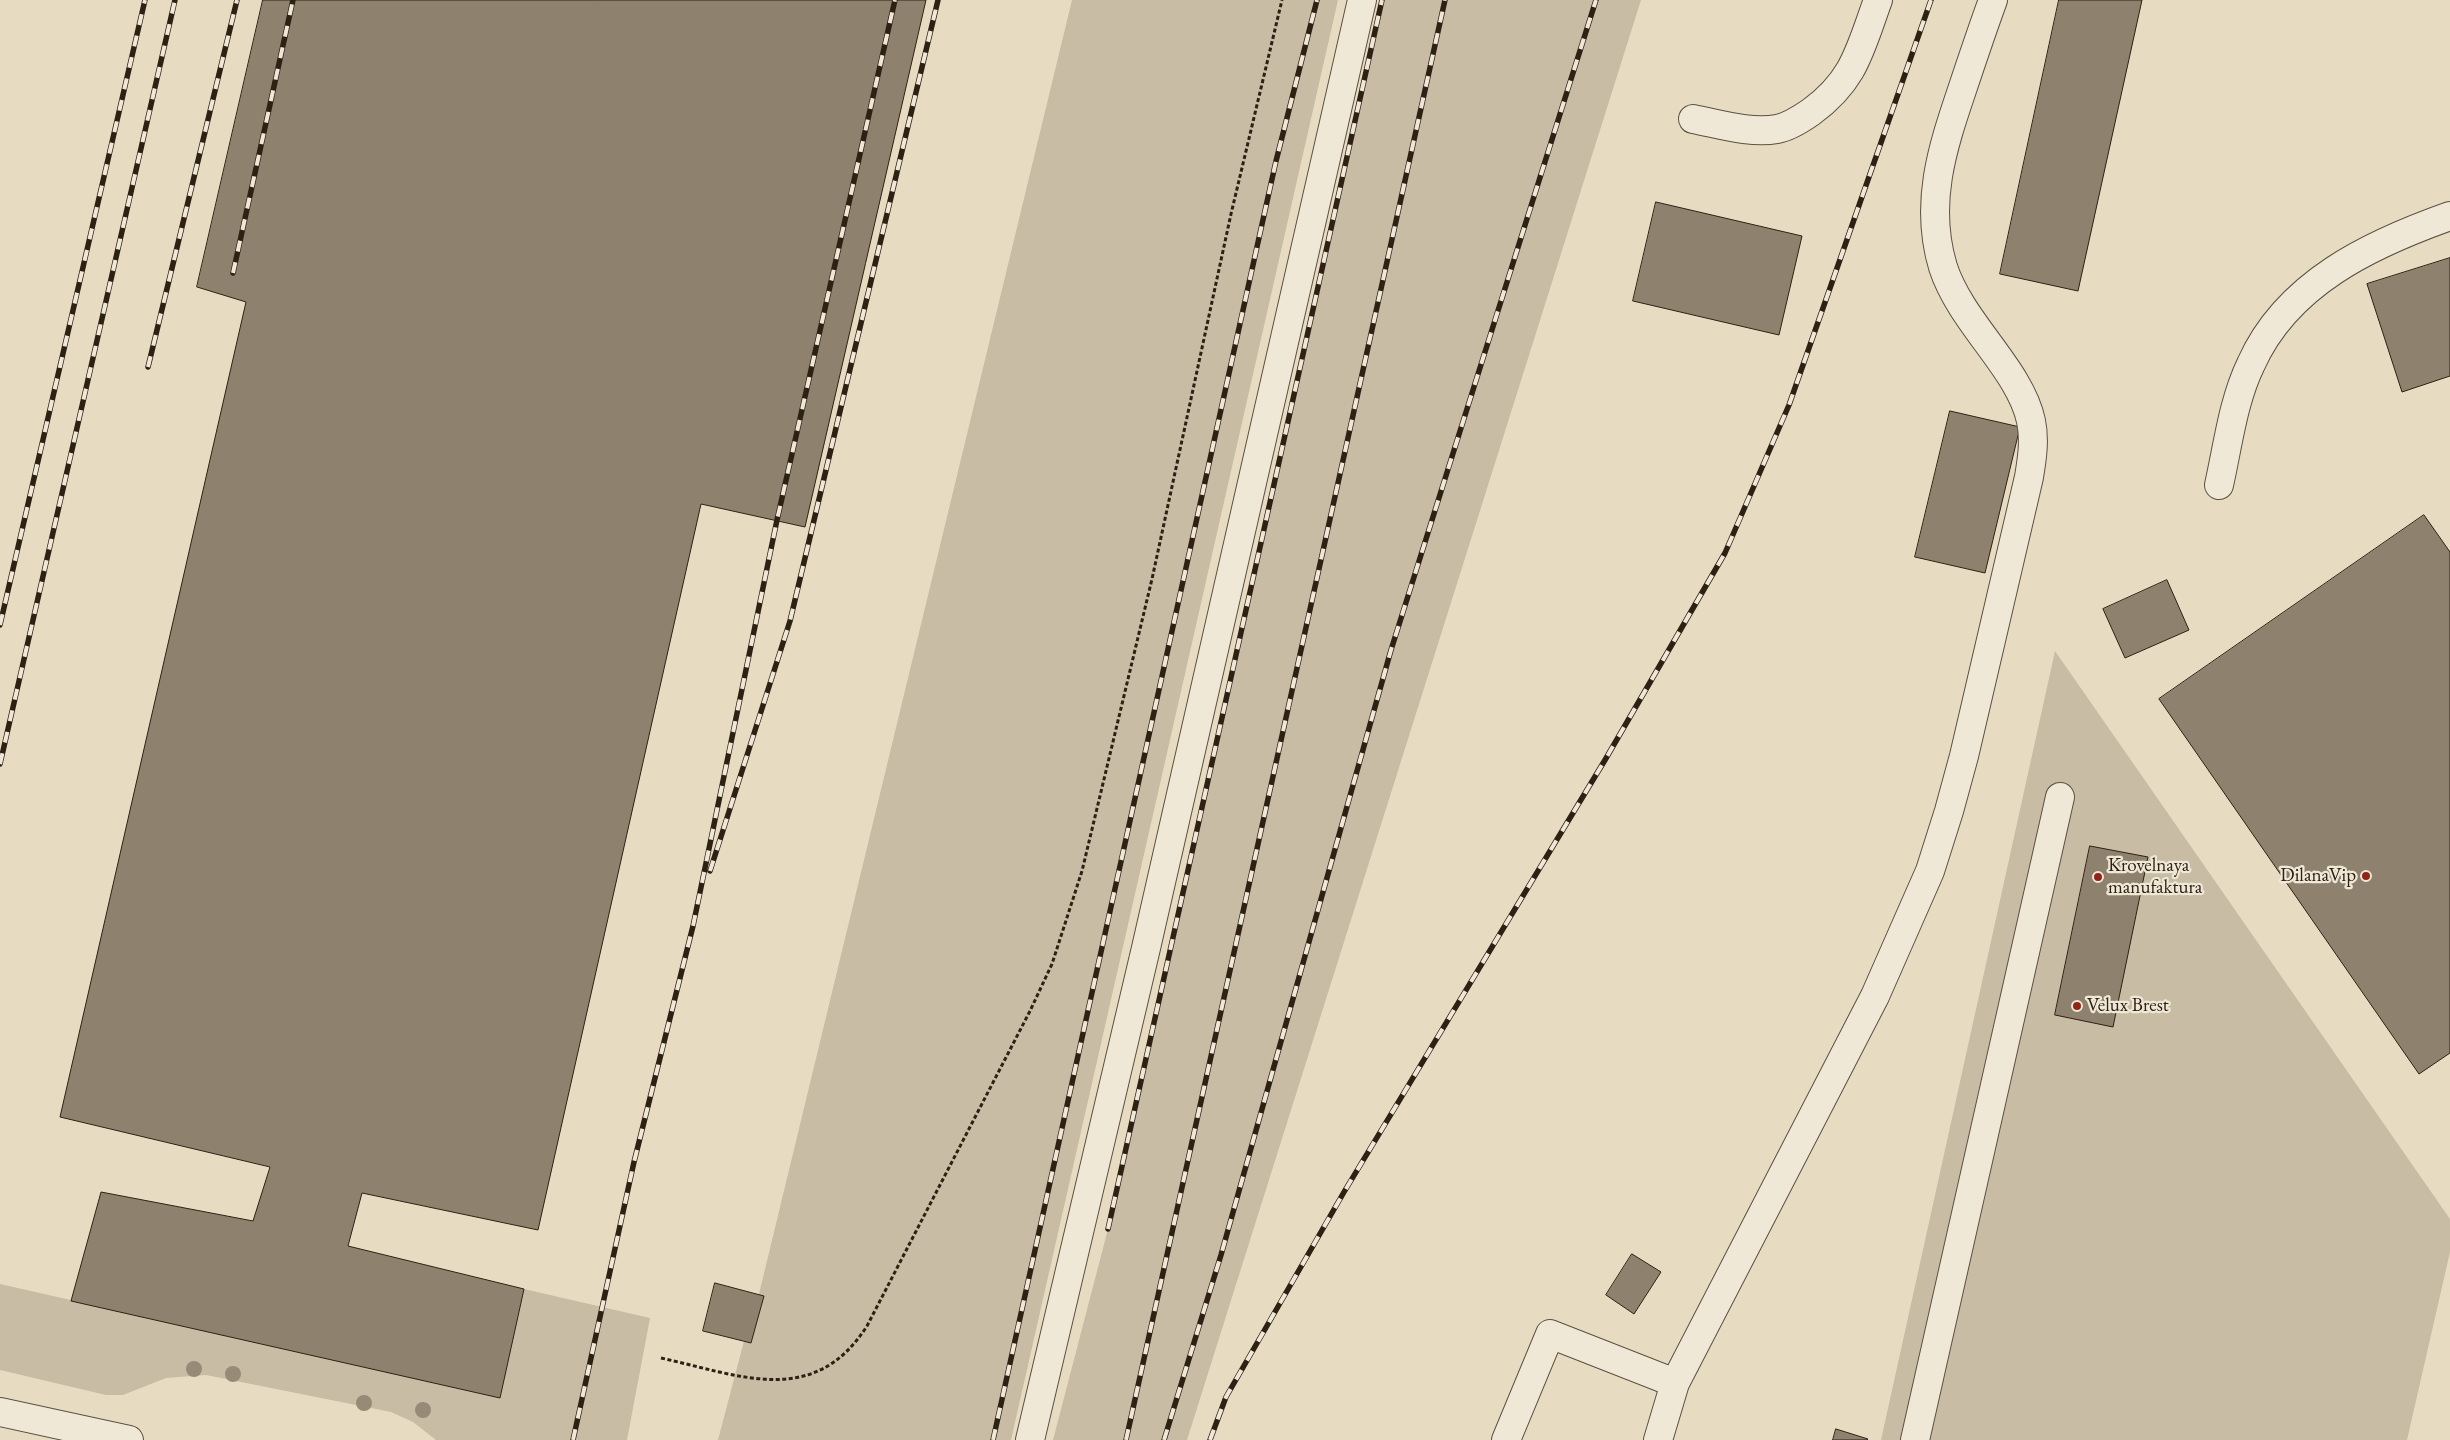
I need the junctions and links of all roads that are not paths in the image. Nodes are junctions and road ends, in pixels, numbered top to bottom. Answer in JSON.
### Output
{"nodes":[{"id":1,"x":1362,"y":0,"type":"edge"},
{"id":2,"x":1878,"y":0,"type":"edge"},
{"id":3,"x":1992,"y":0,"type":"edge"},
{"id":4,"x":1694,"y":119,"type":"dead end"},
{"id":5,"x":2450,"y":216,"type":"edge"},
{"id":6,"x":2219,"y":485,"type":"dead end"},
{"id":7,"x":2060,"y":797,"type":"dead end"},
{"id":8,"x":1675,"y":1383,"type":"junction"},
{"id":9,"x":0,"y":1412,"type":"edge"},
{"id":10,"x":91,"y":1436,"type":"edge"},
{"id":11,"x":129,"y":1440,"type":"edge"},
{"id":12,"x":1030,"y":1440,"type":"edge"},
{"id":13,"x":1506,"y":1440,"type":"edge"},
{"id":14,"x":1658,"y":1440,"type":"edge"},
{"id":15,"x":1915,"y":1440,"type":"edge"}],
"edges":[{"from":1,"to":12,"type":"street"},
{"from":2,"to":4,"type":"street"},
{"from":3,"to":8,"type":"street"},
{"from":5,"to":6,"type":"street"},
{"from":7,"to":15,"type":"street"},
{"from":8,"to":13,"type":"street"},
{"from":8,"to":14,"type":"street"},
{"from":9,"to":10,"type":"street"},
{"from":10,"to":11,"type":"street"}]}
